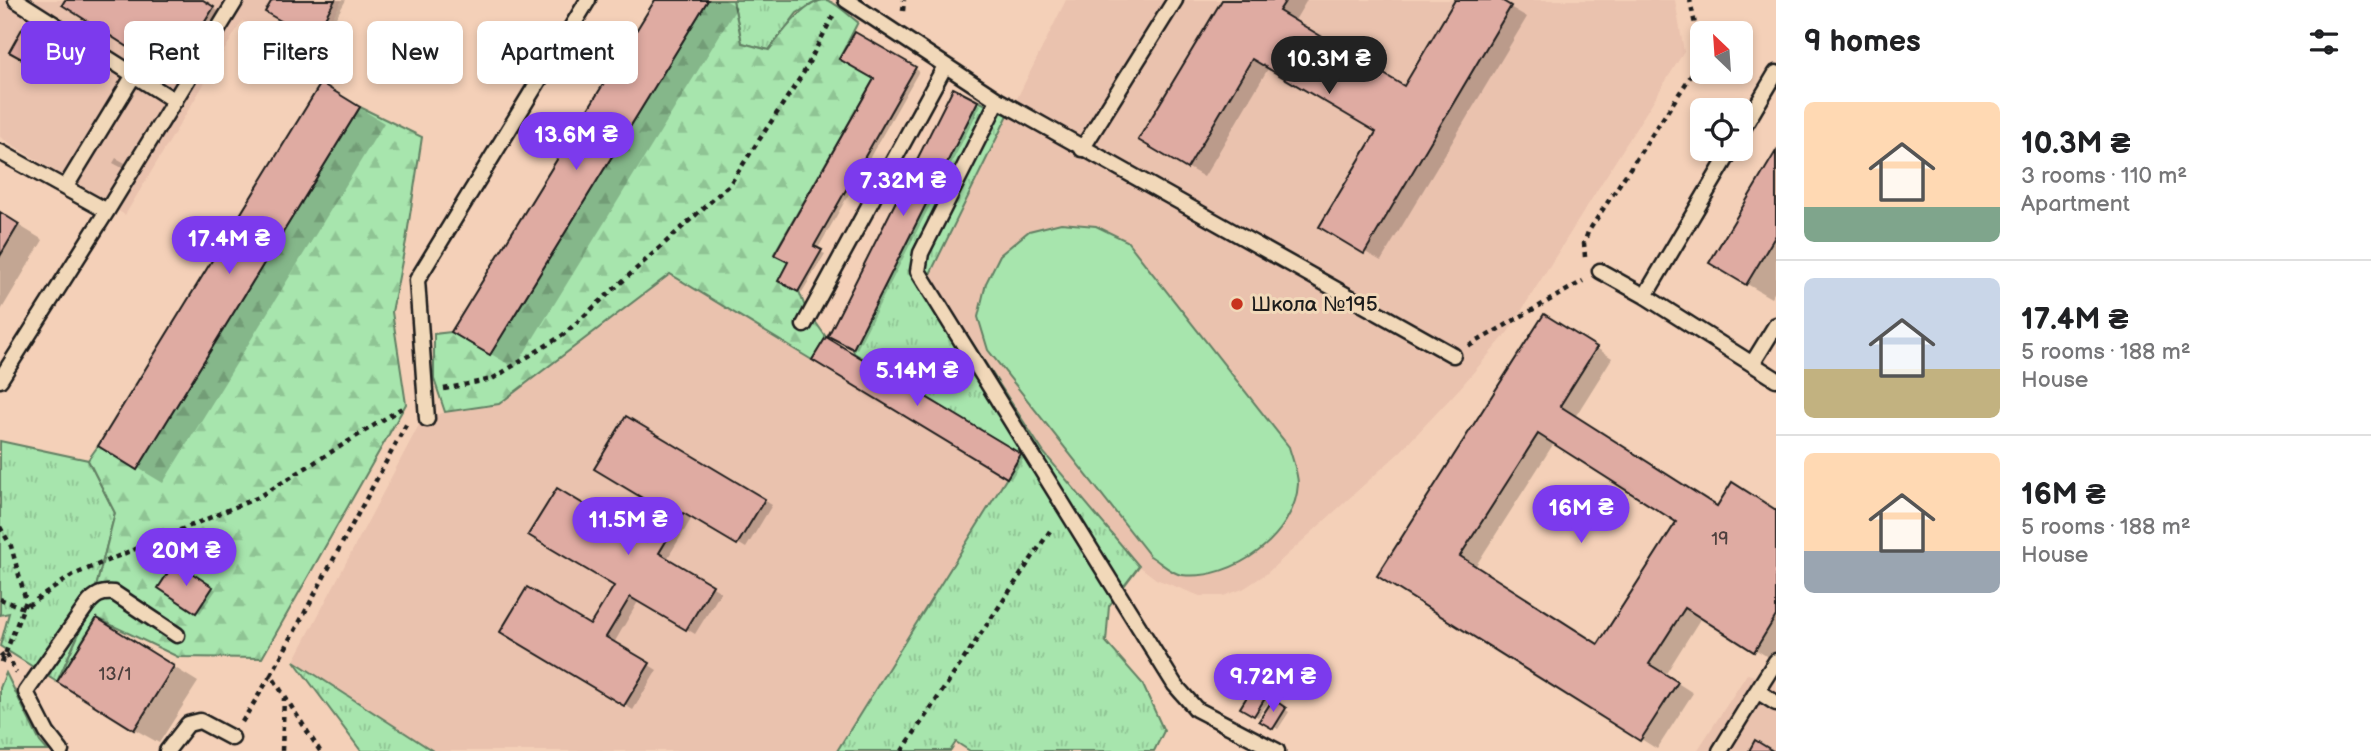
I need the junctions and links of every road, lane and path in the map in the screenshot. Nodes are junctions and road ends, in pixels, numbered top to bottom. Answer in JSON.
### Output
{"nodes":[{"id":1,"x":16,"y":0,"type":"edge"},
{"id":2,"x":236,"y":0,"type":"edge"},
{"id":3,"x":588,"y":0,"type":"edge"},
{"id":4,"x":846,"y":0,"type":"edge"},
{"id":5,"x":1175,"y":0,"type":"edge"},
{"id":6,"x":1690,"y":0,"type":"edge"},
{"id":7,"x":835,"y":12,"type":"dead end"},
{"id":8,"x":945,"y":66,"type":"junction"},
{"id":9,"x":124,"y":69,"type":"edge"},
{"id":10,"x":1776,"y":73,"type":"edge"},
{"id":11,"x":129,"y":84,"type":"edge"},
{"id":12,"x":148,"y":84,"type":"edge"},
{"id":13,"x":998,"y":100,"type":"junction"},
{"id":14,"x":175,"y":101,"type":"junction"},
{"id":15,"x":1753,"y":112,"type":"edge"},
{"id":16,"x":1082,"y":149,"type":"junction"},
{"id":17,"x":0,"y":152,"type":"edge"},
{"id":18,"x":1724,"y":161,"type":"edge"},
{"id":19,"x":65,"y":188,"type":"junction"},
{"id":20,"x":107,"y":211,"type":"junction"},
{"id":21,"x":1601,"y":271,"type":"junction"},
{"id":22,"x":1645,"y":296,"type":"junction"},
{"id":23,"x":804,"y":325,"type":"dead end"},
{"id":24,"x":1776,"y":325,"type":"edge"},
{"id":25,"x":1453,"y":355,"type":"joint"},
{"id":26,"x":1752,"y":364,"type":"junction"},
{"id":27,"x":1776,"y":379,"type":"edge"},
{"id":28,"x":0,"y":380,"type":"edge"},
{"id":29,"x":426,"y":406,"type":"junction"},
{"id":30,"x":1066,"y":508,"type":"junction"},
{"id":31,"x":0,"y":527,"type":"edge"},
{"id":32,"x":0,"y":599,"type":"edge"},
{"id":33,"x":24,"y":608,"type":"junction"},
{"id":34,"x":177,"y":635,"type":"dead end"},
{"id":35,"x":1776,"y":661,"type":"edge"},
{"id":36,"x":0,"y":667,"type":"edge"},
{"id":37,"x":271,"y":676,"type":"junction"},
{"id":38,"x":1757,"y":691,"type":"junction"},
{"id":39,"x":284,"y":697,"type":"junction"},
{"id":40,"x":1776,"y":703,"type":"edge"},
{"id":41,"x":232,"y":738,"type":"joint"},
{"id":42,"x":61,"y":751,"type":"edge"},
{"id":43,"x":167,"y":751,"type":"edge"},
{"id":44,"x":282,"y":751,"type":"edge"},
{"id":45,"x":320,"y":751,"type":"edge"},
{"id":46,"x":902,"y":751,"type":"edge"},
{"id":47,"x":1277,"y":751,"type":"edge"},
{"id":48,"x":1720,"y":751,"type":"edge"}],
"edges":[{"from":1,"to":9,"type":"lane"},
{"from":2,"to":14,"type":"lane"},
{"from":3,"to":29,"type":"lane"},
{"from":4,"to":8,"type":"lane"},
{"from":5,"to":16,"type":"lane"},
{"from":6,"to":21,"type":"path"},
{"from":7,"to":29,"type":"path"},
{"from":8,"to":13,"type":"lane"},
{"from":8,"to":23,"type":"lane"},
{"from":10,"to":15,"type":"lane"},
{"from":11,"to":19,"type":"lane"},
{"from":12,"to":14,"type":"lane"},
{"from":13,"to":16,"type":"lane"},
{"from":13,"to":30,"type":"lane"},
{"from":14,"to":20,"type":"lane"},
{"from":16,"to":25,"type":"lane"},
{"from":17,"to":19,"type":"lane"},
{"from":18,"to":22,"type":"lane"},
{"from":19,"to":20,"type":"lane"},
{"from":20,"to":28,"type":"lane"},
{"from":21,"to":22,"type":"lane"},
{"from":21,"to":25,"type":"path"},
{"from":22,"to":26,"type":"lane"},
{"from":24,"to":26,"type":"lane"},
{"from":26,"to":27,"type":"lane"},
{"from":29,"to":33,"type":"path"},
{"from":29,"to":37,"type":"path"},
{"from":30,"to":46,"type":"path"},
{"from":30,"to":47,"type":"lane"},
{"from":31,"to":33,"type":"path"},
{"from":32,"to":33,"type":"path"},
{"from":33,"to":36,"type":"path"},
{"from":34,"to":42,"type":"lane"},
{"from":35,"to":38,"type":"lane"},
{"from":37,"to":39,"type":"path"},
{"from":37,"to":41,"type":"path"},
{"from":38,"to":40,"type":"lane"},
{"from":38,"to":48,"type":"lane"},
{"from":39,"to":44,"type":"path"},
{"from":39,"to":45,"type":"path"},
{"from":41,"to":43,"type":"lane"}]}
